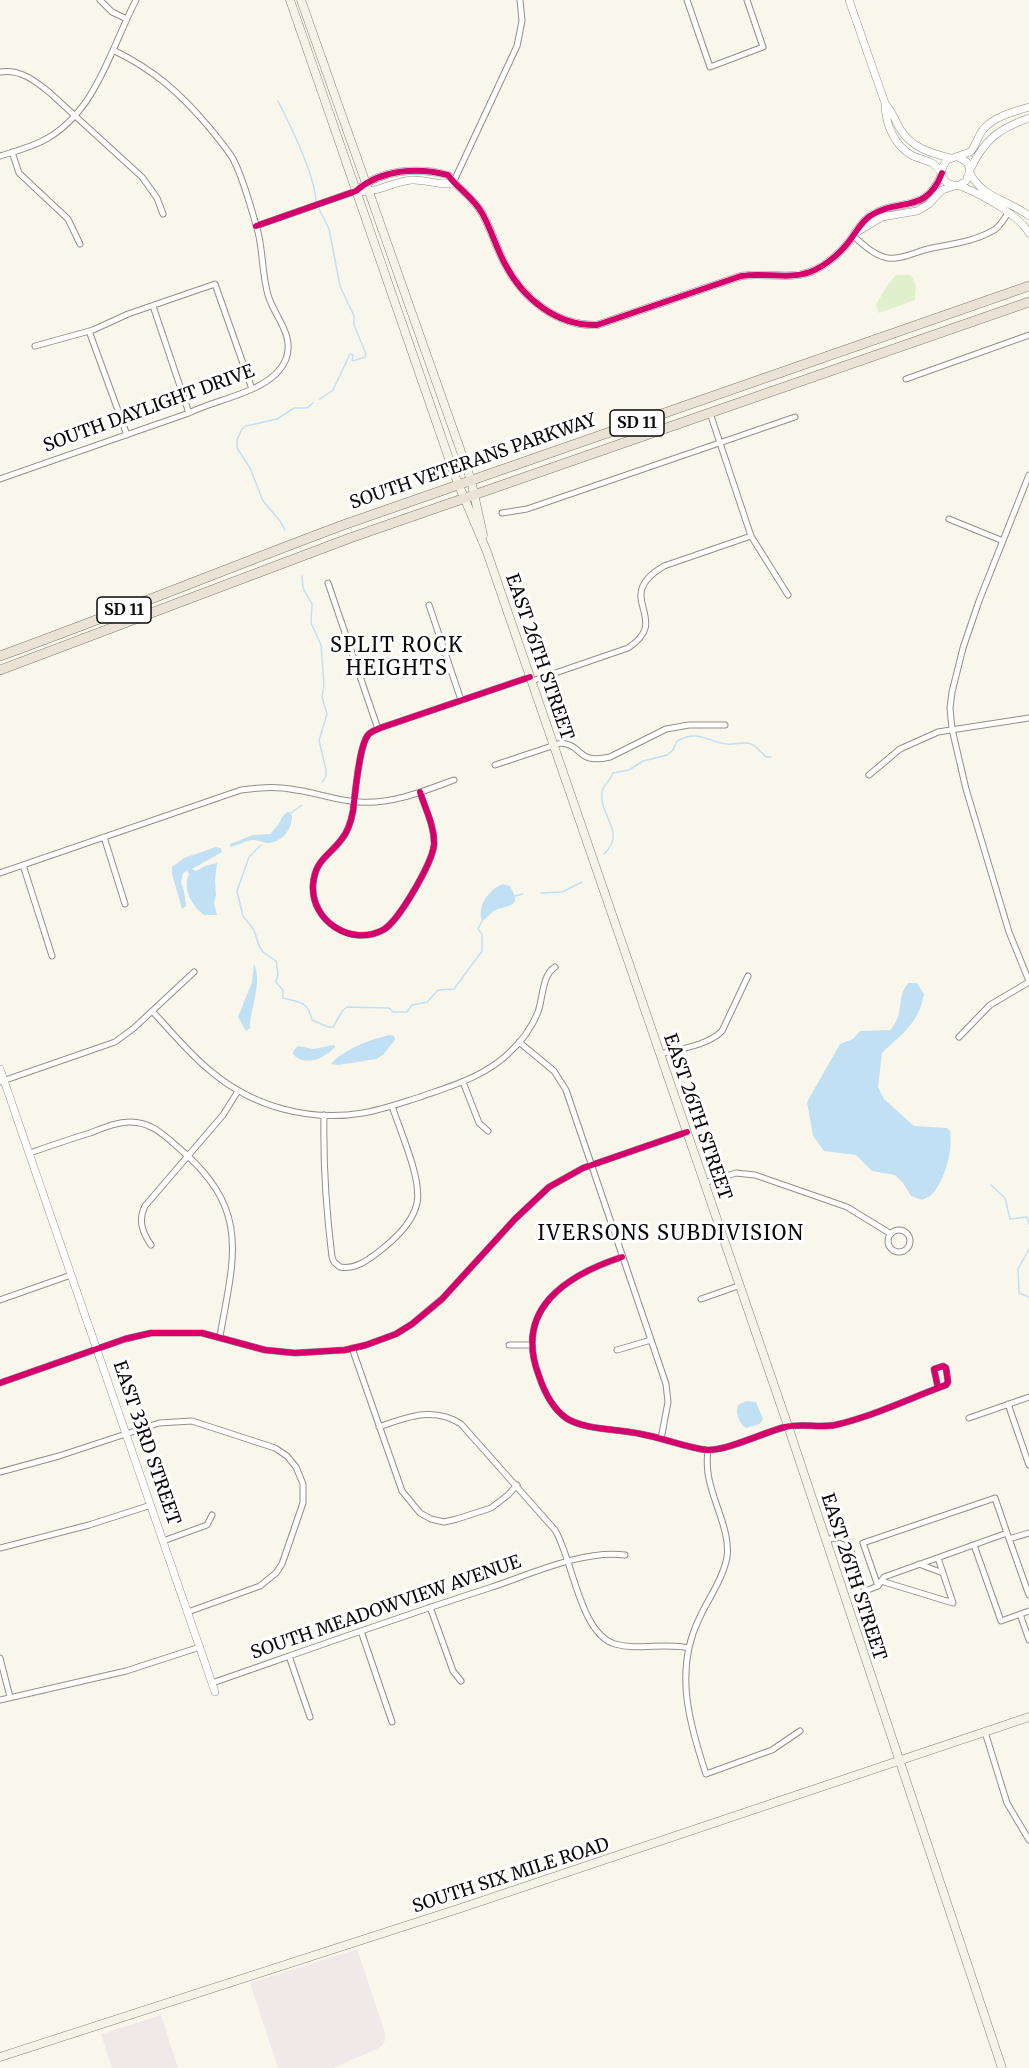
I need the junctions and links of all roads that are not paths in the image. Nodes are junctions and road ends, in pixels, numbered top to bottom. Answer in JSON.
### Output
{"nodes":[{"id":1,"x":100,"y":0,"type":"edge"},
{"id":2,"x":136,"y":0,"type":"edge"},
{"id":3,"x":290,"y":0,"type":"edge"},
{"id":4,"x":301,"y":0,"type":"edge"},
{"id":5,"x":520,"y":0,"type":"edge"},
{"id":6,"x":687,"y":0,"type":"edge"},
{"id":7,"x":747,"y":0,"type":"edge"},
{"id":8,"x":849,"y":0,"type":"edge"},
{"id":9,"x":127,"y":19,"type":"junction"},
{"id":10,"x":113,"y":50,"type":"junction"},
{"id":11,"x":0,"y":72,"type":"edge"},
{"id":12,"x":885,"y":103,"type":"junction"},
{"id":13,"x":1029,"y":107,"type":"edge"},
{"id":14,"x":74,"y":116,"type":"junction"},
{"id":15,"x":1029,"y":118,"type":"edge"},
{"id":16,"x":12,"y":152,"type":"junction"},
{"id":17,"x":0,"y":156,"type":"edge"},
{"id":18,"x":954,"y":157,"type":"junction"},
{"id":19,"x":970,"y":171,"type":"junction"},
{"id":20,"x":941,"y":172,"type":"junction"},
{"id":21,"x":365,"y":183,"type":"junction"},
{"id":22,"x":453,"y":183,"type":"junction"},
{"id":23,"x":957,"y":186,"type":"junction"},
{"id":24,"x":356,"y":191,"type":"junction"},
{"id":25,"x":369,"y":193,"type":"junction"},
{"id":26,"x":1009,"y":212,"type":"junction"},
{"id":27,"x":163,"y":214,"type":"dead end"},
{"id":28,"x":1029,"y":216,"type":"edge"},
{"id":29,"x":256,"y":226,"type":"junction"},
{"id":30,"x":1029,"y":233,"type":"edge"},
{"id":31,"x":854,"y":235,"type":"junction"},
{"id":32,"x":80,"y":244,"type":"dead end"},
{"id":33,"x":1029,"y":286,"type":"edge"},
{"id":34,"x":1029,"y":302,"type":"edge"},
{"id":35,"x":153,"y":306,"type":"junction"},
{"id":36,"x":89,"y":331,"type":"junction"},
{"id":37,"x":1029,"y":335,"type":"edge"},
{"id":38,"x":35,"y":346,"type":"dead end"},
{"id":39,"x":906,"y":379,"type":"dead end"},
{"id":40,"x":252,"y":389,"type":"junction"},
{"id":41,"x":189,"y":413,"type":"junction"},
{"id":42,"x":710,"y":413,"type":"junction"},
{"id":43,"x":795,"y":417,"type":"dead end"},
{"id":44,"x":128,"y":435,"type":"junction"},
{"id":45,"x":719,"y":442,"type":"junction"},
{"id":46,"x":1029,"y":475,"type":"edge"},
{"id":47,"x":0,"y":479,"type":"edge"},
{"id":48,"x":471,"y":480,"type":"junction"},
{"id":49,"x":458,"y":485,"type":"junction"},
{"id":50,"x":474,"y":494,"type":"junction"},
{"id":51,"x":464,"y":498,"type":"junction"},
{"id":52,"x":502,"y":513,"type":"dead end"},
{"id":53,"x":949,"y":519,"type":"dead end"},
{"id":54,"x":751,"y":536,"type":"junction"},
{"id":55,"x":1003,"y":541,"type":"junction"},
{"id":56,"x":487,"y":552,"type":"junction"},
{"id":57,"x":328,"y":583,"type":"dead end"},
{"id":58,"x":788,"y":595,"type":"dead end"},
{"id":59,"x":429,"y":605,"type":"dead end"},
{"id":60,"x":0,"y":656,"type":"edge"},
{"id":61,"x":0,"y":670,"type":"edge"},
{"id":62,"x":531,"y":679,"type":"junction"},
{"id":63,"x":461,"y":700,"type":"junction"},
{"id":64,"x":1029,"y":718,"type":"edge"},
{"id":65,"x":725,"y":725,"type":"dead end"},
{"id":66,"x":378,"y":729,"type":"junction"},
{"id":67,"x":952,"y":729,"type":"junction"},
{"id":68,"x":554,"y":745,"type":"junction"},
{"id":69,"x":495,"y":765,"type":"dead end"},
{"id":70,"x":869,"y":775,"type":"dead end"},
{"id":71,"x":454,"y":780,"type":"dead end"},
{"id":72,"x":420,"y":792,"type":"junction"},
{"id":73,"x":354,"y":802,"type":"junction"},
{"id":74,"x":104,"y":837,"type":"junction"},
{"id":75,"x":23,"y":865,"type":"junction"},
{"id":76,"x":0,"y":873,"type":"edge"},
{"id":77,"x":125,"y":904,"type":"dead end"},
{"id":78,"x":52,"y":956,"type":"dead end"},
{"id":79,"x":555,"y":967,"type":"dead end"},
{"id":80,"x":194,"y":972,"type":"dead end"},
{"id":81,"x":748,"y":976,"type":"dead end"},
{"id":82,"x":1029,"y":981,"type":"edge"},
{"id":83,"x":152,"y":1011,"type":"junction"},
{"id":84,"x":959,"y":1037,"type":"dead end"},
{"id":85,"x":519,"y":1042,"type":"junction"},
{"id":86,"x":660,"y":1054,"type":"junction"},
{"id":87,"x":0,"y":1069,"type":"edge"},
{"id":88,"x":2,"y":1081,"type":"edge"},
{"id":89,"x":463,"y":1082,"type":"junction"},
{"id":90,"x":238,"y":1091,"type":"junction"},
{"id":91,"x":392,"y":1106,"type":"junction"},
{"id":92,"x":324,"y":1115,"type":"junction"},
{"id":93,"x":488,"y":1131,"type":"dead end"},
{"id":94,"x":687,"y":1132,"type":"junction"},
{"id":95,"x":30,"y":1153,"type":"junction"},
{"id":96,"x":188,"y":1156,"type":"junction"},
{"id":97,"x":591,"y":1166,"type":"junction"},
{"id":98,"x":704,"y":1182,"type":"junction"},
{"id":99,"x":891,"y":1234,"type":"junction"},
{"id":100,"x":151,"y":1245,"type":"dead end"},
{"id":101,"x":622,"y":1257,"type":"junction"},
{"id":102,"x":72,"y":1275,"type":"junction"},
{"id":103,"x":738,"y":1286,"type":"junction"},
{"id":104,"x":700,"y":1299,"type":"dead end"},
{"id":105,"x":0,"y":1300,"type":"edge"},
{"id":106,"x":220,"y":1336,"type":"junction"},
{"id":107,"x":651,"y":1340,"type":"junction"},
{"id":108,"x":509,"y":1345,"type":"dead end"},
{"id":109,"x":532,"y":1345,"type":"junction"},
{"id":110,"x":352,"y":1348,"type":"junction"},
{"id":111,"x":98,"y":1349,"type":"junction"},
{"id":112,"x":617,"y":1350,"type":"dead end"},
{"id":113,"x":0,"y":1383,"type":"edge"},
{"id":114,"x":938,"y":1388,"type":"dead end"},
{"id":115,"x":1029,"y":1397,"type":"edge"},
{"id":116,"x":1008,"y":1404,"type":"junction"},
{"id":117,"x":969,"y":1418,"type":"dead end"},
{"id":118,"x":379,"y":1426,"type":"junction"},
{"id":119,"x":788,"y":1426,"type":"junction"},
{"id":120,"x":127,"y":1434,"type":"junction"},
{"id":121,"x":661,"y":1439,"type":"junction"},
{"id":122,"x":708,"y":1450,"type":"junction"},
{"id":123,"x":1029,"y":1465,"type":"edge"},
{"id":124,"x":0,"y":1472,"type":"edge"},
{"id":125,"x":517,"y":1485,"type":"junction"},
{"id":126,"x":151,"y":1505,"type":"junction"},
{"id":127,"x":212,"y":1515,"type":"dead end"},
{"id":128,"x":1029,"y":1533,"type":"edge"},
{"id":129,"x":1008,"y":1536,"type":"junction"},
{"id":130,"x":825,"y":1540,"type":"junction"},
{"id":131,"x":163,"y":1541,"type":"junction"},
{"id":132,"x":974,"y":1545,"type":"junction"},
{"id":133,"x":0,"y":1548,"type":"edge"},
{"id":134,"x":626,"y":1555,"type":"dead end"},
{"id":135,"x":938,"y":1558,"type":"junction"},
{"id":136,"x":569,"y":1562,"type":"junction"},
{"id":137,"x":919,"y":1564,"type":"junction"},
{"id":138,"x":943,"y":1573,"type":"junction"},
{"id":139,"x":880,"y":1583,"type":"junction"},
{"id":140,"x":1029,"y":1594,"type":"edge"},
{"id":141,"x":430,"y":1607,"type":"junction"},
{"id":142,"x":1029,"y":1611,"type":"edge"},
{"id":143,"x":188,"y":1612,"type":"junction"},
{"id":144,"x":1020,"y":1614,"type":"junction"},
{"id":145,"x":360,"y":1631,"type":"junction"},
{"id":146,"x":1029,"y":1640,"type":"edge"},
{"id":147,"x":200,"y":1647,"type":"junction"},
{"id":148,"x":689,"y":1648,"type":"junction"},
{"id":149,"x":289,"y":1656,"type":"junction"},
{"id":150,"x":0,"y":1658,"type":"edge"},
{"id":151,"x":461,"y":1681,"type":"dead end"},
{"id":152,"x":212,"y":1683,"type":"junction"},
{"id":153,"x":215,"y":1692,"type":"dead end"},
{"id":154,"x":10,"y":1697,"type":"junction"},
{"id":155,"x":0,"y":1700,"type":"edge"},
{"id":156,"x":310,"y":1717,"type":"dead end"},
{"id":157,"x":1029,"y":1717,"type":"edge"},
{"id":158,"x":392,"y":1722,"type":"dead end"},
{"id":159,"x":800,"y":1731,"type":"dead end"},
{"id":160,"x":985,"y":1732,"type":"junction"},
{"id":161,"x":898,"y":1762,"type":"junction"},
{"id":162,"x":1029,"y":1840,"type":"edge"},
{"id":163,"x":0,"y":2058,"type":"edge"},
{"id":164,"x":1002,"y":2068,"type":"edge"}],
"edges":[{"from":1,"to":9,"type":"street"},
{"from":2,"to":9,"type":"street"},
{"from":3,"to":24,"type":"main road","name":"EAST 26TH STREET"},
{"from":4,"to":21,"type":"main road","name":"EAST 26TH STREET"},
{"from":5,"to":22,"type":"street"},
{"from":6,"to":7,"type":"street"},
{"from":8,"to":12,"type":"street"},
{"from":9,"to":10,"type":"street"},
{"from":10,"to":14,"type":"street"},
{"from":10,"to":29,"type":"street","name":"SOUTH DAYLIGHT DRIVE"},
{"from":11,"to":14,"type":"street"},
{"from":12,"to":18,"type":"street"},
{"from":12,"to":20,"type":"street"},
{"from":13,"to":18,"type":"street"},
{"from":14,"to":16,"type":"street"},
{"from":14,"to":27,"type":"street"},
{"from":15,"to":19,"type":"street"},
{"from":16,"to":17,"type":"street"},
{"from":16,"to":32,"type":"street"},
{"from":18,"to":19,"type":"street"},
{"from":18,"to":20,"type":"street"},
{"from":19,"to":23,"type":"street"},
{"from":19,"to":28,"type":"street"},
{"from":20,"to":23,"type":"street"},
{"from":20,"to":31,"type":"street"},
{"from":21,"to":22,"type":"street"},
{"from":21,"to":24,"type":"street"},
{"from":21,"to":25,"type":"main road","name":"EAST 26TH STREET"},
{"from":22,"to":25,"type":"street"},
{"from":22,"to":31,"type":"street"},
{"from":23,"to":26,"type":"street"},
{"from":23,"to":31,"type":"street"},
{"from":24,"to":25,"type":"street"},
{"from":24,"to":29,"type":"street"},
{"from":24,"to":49,"type":"main road","name":"EAST 26TH STREET"},
{"from":25,"to":48,"type":"main road","name":"EAST 26TH STREET"},
{"from":26,"to":30,"type":"street"},
{"from":26,"to":31,"type":"street"},
{"from":29,"to":40,"type":"street","name":"SOUTH DAYLIGHT DRIVE"},
{"from":33,"to":48,"type":"highway","name":"SOUTH VETERANS PARKWAY","number":"SD 11"},
{"from":34,"to":42,"type":"highway","name":"SOUTH VETERANS PARKWAY","number":"SD 11"},
{"from":35,"to":36,"type":"street"},
{"from":35,"to":40,"type":"street"},
{"from":35,"to":41,"type":"street"},
{"from":36,"to":38,"type":"street"},
{"from":36,"to":44,"type":"street"},
{"from":37,"to":39,"type":"street"},
{"from":40,"to":41,"type":"street","name":"SOUTH DAYLIGHT DRIVE"},
{"from":41,"to":44,"type":"street","name":"SOUTH DAYLIGHT DRIVE"},
{"from":42,"to":45,"type":"street"},
{"from":42,"to":50,"type":"highway","name":"SOUTH VETERANS PARKWAY","number":"SD 11"},
{"from":43,"to":45,"type":"street"},
{"from":44,"to":47,"type":"street","name":"SOUTH DAYLIGHT DRIVE"},
{"from":45,"to":52,"type":"street"},
{"from":45,"to":54,"type":"street"},
{"from":46,"to":55,"type":"street"},
{"from":48,"to":49,"type":"highway","name":"SOUTH VETERANS PARKWAY","number":"SD 11"},
{"from":48,"to":50,"type":"main road","name":"EAST 26TH STREET"},
{"from":49,"to":51,"type":"main road","name":"EAST 26TH STREET"},
{"from":49,"to":60,"type":"highway","name":"SOUTH VETERANS PARKWAY","number":"SD 11"},
{"from":50,"to":51,"type":"highway","name":"SOUTH VETERANS PARKWAY","number":"SD 11"},
{"from":50,"to":56,"type":"main road","name":"EAST 26TH STREET"},
{"from":51,"to":56,"type":"main road","name":"EAST 26TH STREET"},
{"from":51,"to":61,"type":"highway","name":"SOUTH VETERANS PARKWAY","number":"SD 11"},
{"from":53,"to":55,"type":"street"},
{"from":54,"to":58,"type":"street"},
{"from":54,"to":62,"type":"street"},
{"from":55,"to":67,"type":"street"},
{"from":56,"to":62,"type":"main road","name":"EAST 26TH STREET"},
{"from":57,"to":66,"type":"street"},
{"from":59,"to":63,"type":"street"},
{"from":62,"to":63,"type":"street"},
{"from":62,"to":68,"type":"main road","name":"EAST 26TH STREET"},
{"from":63,"to":66,"type":"street"},
{"from":64,"to":67,"type":"street"},
{"from":65,"to":68,"type":"street"},
{"from":66,"to":73,"type":"street"},
{"from":67,"to":70,"type":"street"},
{"from":67,"to":82,"type":"street"},
{"from":68,"to":69,"type":"street"},
{"from":68,"to":86,"type":"main road","name":"EAST 26TH STREET"},
{"from":71,"to":72,"type":"street"},
{"from":72,"to":73,"type":"street"},
{"from":72,"to":73,"type":"street"},
{"from":73,"to":74,"type":"street"},
{"from":74,"to":75,"type":"street"},
{"from":74,"to":77,"type":"street"},
{"from":75,"to":76,"type":"street"},
{"from":75,"to":78,"type":"street"},
{"from":79,"to":85,"type":"street"},
{"from":80,"to":83,"type":"street"},
{"from":81,"to":86,"type":"street"},
{"from":82,"to":84,"type":"street"},
{"from":83,"to":88,"type":"street"},
{"from":83,"to":90,"type":"street"},
{"from":85,"to":89,"type":"street"},
{"from":85,"to":97,"type":"street"},
{"from":86,"to":94,"type":"main road","name":"EAST 26TH STREET"},
{"from":87,"to":88,"type":"street","name":"EAST 33RD STREET"},
{"from":88,"to":95,"type":"street","name":"EAST 33RD STREET"},
{"from":89,"to":91,"type":"street"},
{"from":89,"to":93,"type":"street"},
{"from":90,"to":92,"type":"street"},
{"from":90,"to":96,"type":"street"},
{"from":91,"to":92,"type":"street"},
{"from":91,"to":92,"type":"street"},
{"from":94,"to":97,"type":"street"},
{"from":94,"to":98,"type":"main road","name":"EAST 26TH STREET"},
{"from":95,"to":96,"type":"street"},
{"from":95,"to":102,"type":"street","name":"EAST 33RD STREET"},
{"from":96,"to":100,"type":"street"},
{"from":96,"to":106,"type":"street"},
{"from":97,"to":101,"type":"street"},
{"from":97,"to":110,"type":"street"},
{"from":98,"to":99,"type":"street"},
{"from":98,"to":103,"type":"main road","name":"EAST 26TH STREET"},
{"from":99,"to":99,"type":"street"},
{"from":101,"to":107,"type":"street"},
{"from":101,"to":109,"type":"street"},
{"from":102,"to":105,"type":"street"},
{"from":102,"to":111,"type":"street","name":"EAST 33RD STREET"},
{"from":103,"to":104,"type":"street"},
{"from":103,"to":119,"type":"main road","name":"EAST 26TH STREET"},
{"from":106,"to":110,"type":"street"},
{"from":106,"to":111,"type":"street"},
{"from":107,"to":112,"type":"street"},
{"from":107,"to":121,"type":"street"},
{"from":108,"to":109,"type":"street"},
{"from":109,"to":121,"type":"street"},
{"from":110,"to":118,"type":"street"},
{"from":111,"to":113,"type":"street"},
{"from":111,"to":120,"type":"street","name":"EAST 33RD STREET"},
{"from":114,"to":119,"type":"street"},
{"from":115,"to":116,"type":"street"},
{"from":116,"to":117,"type":"street"},
{"from":116,"to":123,"type":"street"},
{"from":118,"to":125,"type":"street"},
{"from":118,"to":125,"type":"street"},
{"from":119,"to":122,"type":"street"},
{"from":119,"to":130,"type":"main road","name":"EAST 26TH STREET"},
{"from":120,"to":124,"type":"street"},
{"from":120,"to":126,"type":"street","name":"EAST 33RD STREET"},
{"from":120,"to":143,"type":"street"},
{"from":121,"to":122,"type":"street"},
{"from":122,"to":148,"type":"street"},
{"from":125,"to":136,"type":"street"},
{"from":126,"to":131,"type":"street","name":"EAST 33RD STREET"},
{"from":126,"to":133,"type":"street"},
{"from":127,"to":131,"type":"street"},
{"from":128,"to":129,"type":"street"},
{"from":129,"to":132,"type":"street"},
{"from":129,"to":139,"type":"street"},
{"from":129,"to":140,"type":"street"},
{"from":130,"to":139,"type":"street"},
{"from":130,"to":161,"type":"main road","name":"EAST 26TH STREET"},
{"from":131,"to":143,"type":"street","name":"EAST 33RD STREET"},
{"from":132,"to":135,"type":"street"},
{"from":132,"to":144,"type":"street"},
{"from":134,"to":136,"type":"street","name":"SOUTH MEADOWVIEW AVENUE"},
{"from":135,"to":137,"type":"street"},
{"from":135,"to":138,"type":"street"},
{"from":136,"to":141,"type":"street","name":"SOUTH MEADOWVIEW AVENUE"},
{"from":136,"to":148,"type":"street"},
{"from":137,"to":138,"type":"street"},
{"from":137,"to":139,"type":"street"},
{"from":138,"to":139,"type":"street"},
{"from":141,"to":145,"type":"street","name":"SOUTH MEADOWVIEW AVENUE"},
{"from":141,"to":151,"type":"street"},
{"from":142,"to":144,"type":"street"},
{"from":143,"to":147,"type":"street","name":"EAST 33RD STREET"},
{"from":144,"to":146,"type":"street"},
{"from":145,"to":149,"type":"street","name":"SOUTH MEADOWVIEW AVENUE"},
{"from":145,"to":158,"type":"street"},
{"from":147,"to":152,"type":"street","name":"EAST 33RD STREET"},
{"from":147,"to":154,"type":"street"},
{"from":148,"to":159,"type":"street"},
{"from":149,"to":152,"type":"street","name":"SOUTH MEADOWVIEW AVENUE"},
{"from":149,"to":156,"type":"street"},
{"from":150,"to":154,"type":"street"},
{"from":152,"to":153,"type":"street","name":"EAST 33RD STREET"},
{"from":154,"to":155,"type":"street"},
{"from":157,"to":160,"type":"main road","name":"SOUTH SIX MILE ROAD"},
{"from":160,"to":161,"type":"main road","name":"SOUTH SIX MILE ROAD"},
{"from":160,"to":162,"type":"street"},
{"from":161,"to":163,"type":"main road","name":"SOUTH SIX MILE ROAD"},
{"from":161,"to":164,"type":"main road","name":"EAST 26TH STREET"}]}
